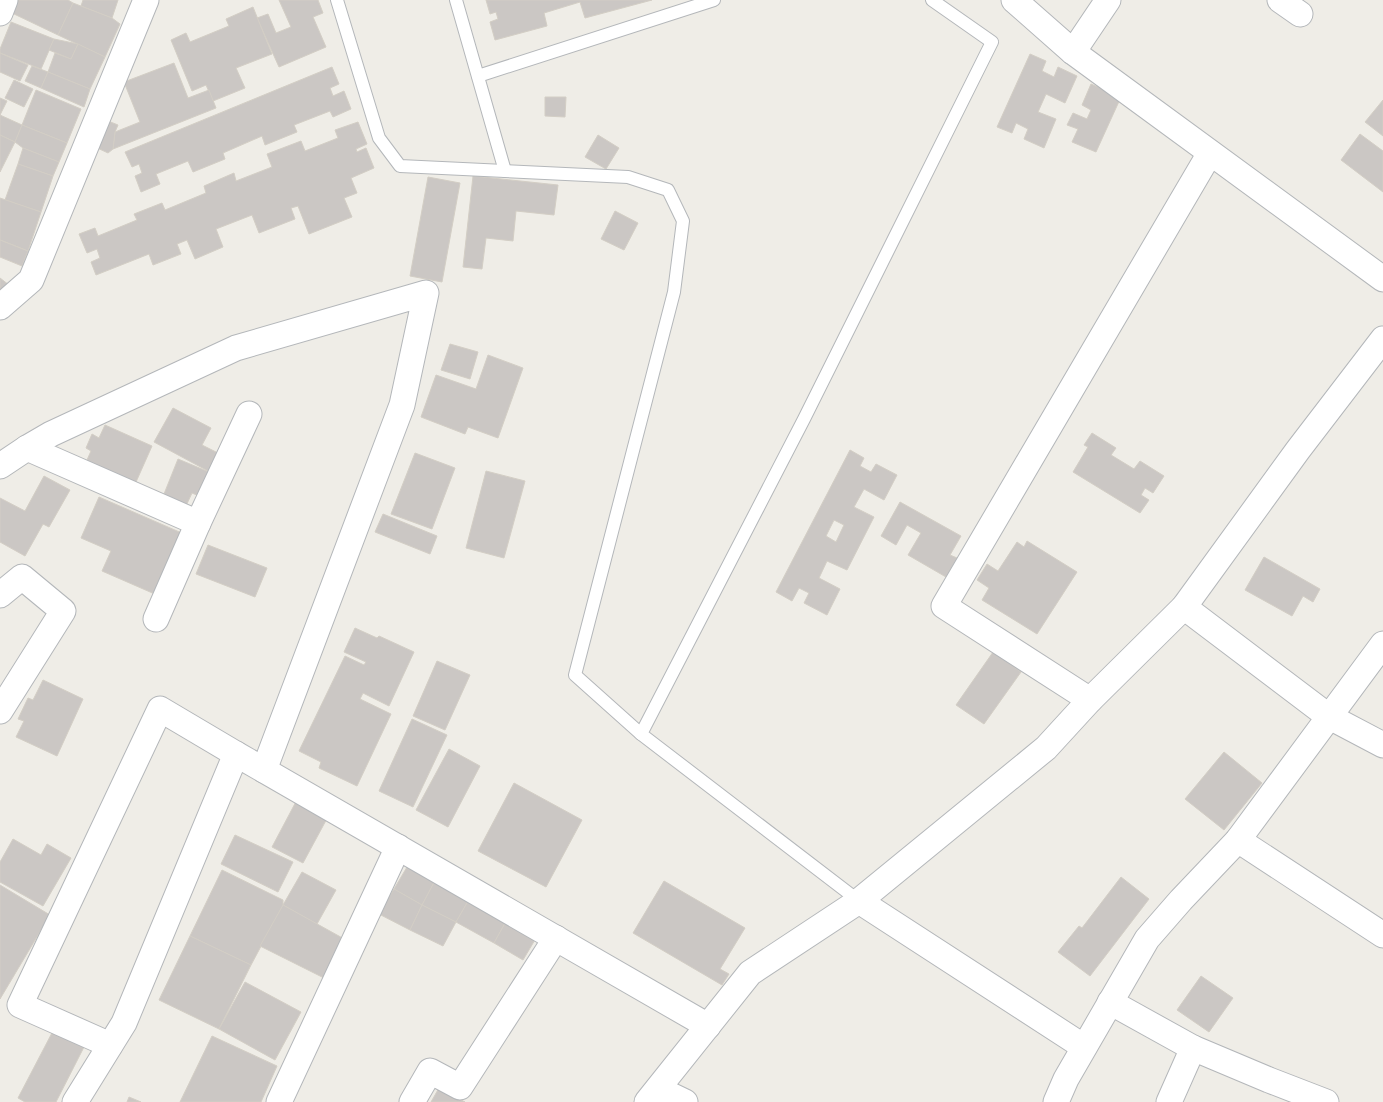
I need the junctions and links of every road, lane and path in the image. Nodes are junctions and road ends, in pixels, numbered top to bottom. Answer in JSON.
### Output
{"nodes":[{"id":1,"x":5,"y":0,"type":"edge"},
{"id":2,"x":146,"y":0,"type":"edge"},
{"id":3,"x":338,"y":0,"type":"edge"},
{"id":4,"x":456,"y":0,"type":"edge"},
{"id":5,"x":714,"y":0,"type":"edge"},
{"id":6,"x":932,"y":0,"type":"edge"},
{"id":7,"x":1014,"y":0,"type":"edge"},
{"id":8,"x":1108,"y":0,"type":"edge"},
{"id":9,"x":1280,"y":0,"type":"edge"},
{"id":10,"x":0,"y":13,"type":"edge"},
{"id":11,"x":1300,"y":14,"type":"dead end"},
{"id":12,"x":1072,"y":52,"type":"junction"},
{"id":13,"x":478,"y":76,"type":"junction"},
{"id":14,"x":1210,"y":153,"type":"junction"},
{"id":15,"x":505,"y":171,"type":"junction"},
{"id":16,"x":1383,"y":279,"type":"edge"},
{"id":17,"x":0,"y":307,"type":"edge"},
{"id":18,"x":1383,"y":339,"type":"edge"},
{"id":19,"x":249,"y":414,"type":"dead end"},
{"id":20,"x":27,"y":448,"type":"junction"},
{"id":21,"x":0,"y":466,"type":"edge"},
{"id":22,"x":198,"y":523,"type":"junction"},
{"id":23,"x":0,"y":594,"type":"edge"},
{"id":24,"x":1184,"y":607,"type":"junction"},
{"id":25,"x":156,"y":619,"type":"dead end"},
{"id":26,"x":1383,"y":644,"type":"edge"},
{"id":27,"x":1090,"y":700,"type":"junction"},
{"id":28,"x":0,"y":711,"type":"edge"},
{"id":29,"x":1328,"y":716,"type":"junction"},
{"id":30,"x":641,"y":734,"type":"junction"},
{"id":31,"x":1383,"y":745,"type":"edge"},
{"id":32,"x":236,"y":754,"type":"junction"},
{"id":33,"x":264,"y":770,"type":"junction"},
{"id":34,"x":1238,"y":840,"type":"junction"},
{"id":35,"x":398,"y":848,"type":"junction"},
{"id":36,"x":859,"y":901,"type":"junction"},
{"id":37,"x":1383,"y":935,"type":"edge"},
{"id":38,"x":556,"y":938,"type":"junction"},
{"id":39,"x":1110,"y":1002,"type":"junction"},
{"id":40,"x":708,"y":1026,"type":"junction"},
{"id":41,"x":110,"y":1045,"type":"junction"},
{"id":42,"x":1084,"y":1047,"type":"junction"},
{"id":43,"x":1193,"y":1048,"type":"junction"},
{"id":44,"x":653,"y":1095,"type":"edge"},
{"id":45,"x":76,"y":1102,"type":"edge"},
{"id":46,"x":278,"y":1102,"type":"edge"},
{"id":47,"x":412,"y":1102,"type":"edge"},
{"id":48,"x":685,"y":1102,"type":"edge"},
{"id":49,"x":1056,"y":1102,"type":"edge"},
{"id":50,"x":1169,"y":1102,"type":"edge"},
{"id":51,"x":1326,"y":1102,"type":"edge"}],
"edges":[{"from":1,"to":10,"type":"street"},
{"from":2,"to":17,"type":"street"},
{"from":3,"to":15,"type":"lane"},
{"from":4,"to":13,"type":"lane"},
{"from":5,"to":13,"type":"lane"},
{"from":6,"to":30,"type":"lane"},
{"from":7,"to":12,"type":"street"},
{"from":8,"to":12,"type":"street"},
{"from":9,"to":11,"type":"street"},
{"from":12,"to":14,"type":"street"},
{"from":13,"to":15,"type":"lane"},
{"from":14,"to":16,"type":"street"},
{"from":14,"to":27,"type":"street"},
{"from":15,"to":30,"type":"lane"},
{"from":18,"to":24,"type":"street"},
{"from":19,"to":22,"type":"street"},
{"from":20,"to":21,"type":"street"},
{"from":20,"to":22,"type":"street"},
{"from":20,"to":33,"type":"street"},
{"from":22,"to":25,"type":"street"},
{"from":23,"to":28,"type":"street"},
{"from":24,"to":27,"type":"street"},
{"from":24,"to":29,"type":"street"},
{"from":26,"to":29,"type":"street"},
{"from":27,"to":36,"type":"street"},
{"from":29,"to":31,"type":"street"},
{"from":29,"to":34,"type":"street"},
{"from":30,"to":36,"type":"lane"},
{"from":32,"to":33,"type":"street"},
{"from":32,"to":41,"type":"street"},
{"from":32,"to":41,"type":"street"},
{"from":33,"to":35,"type":"street"},
{"from":34,"to":37,"type":"street"},
{"from":34,"to":39,"type":"street"},
{"from":35,"to":38,"type":"street"},
{"from":35,"to":46,"type":"street"},
{"from":36,"to":40,"type":"street"},
{"from":36,"to":42,"type":"street"},
{"from":38,"to":40,"type":"street"},
{"from":38,"to":47,"type":"street"},
{"from":39,"to":42,"type":"street"},
{"from":39,"to":43,"type":"street"},
{"from":40,"to":44,"type":"street"},
{"from":41,"to":45,"type":"street"},
{"from":42,"to":49,"type":"street"},
{"from":43,"to":50,"type":"street"},
{"from":43,"to":51,"type":"street"},
{"from":44,"to":48,"type":"street"}]}
